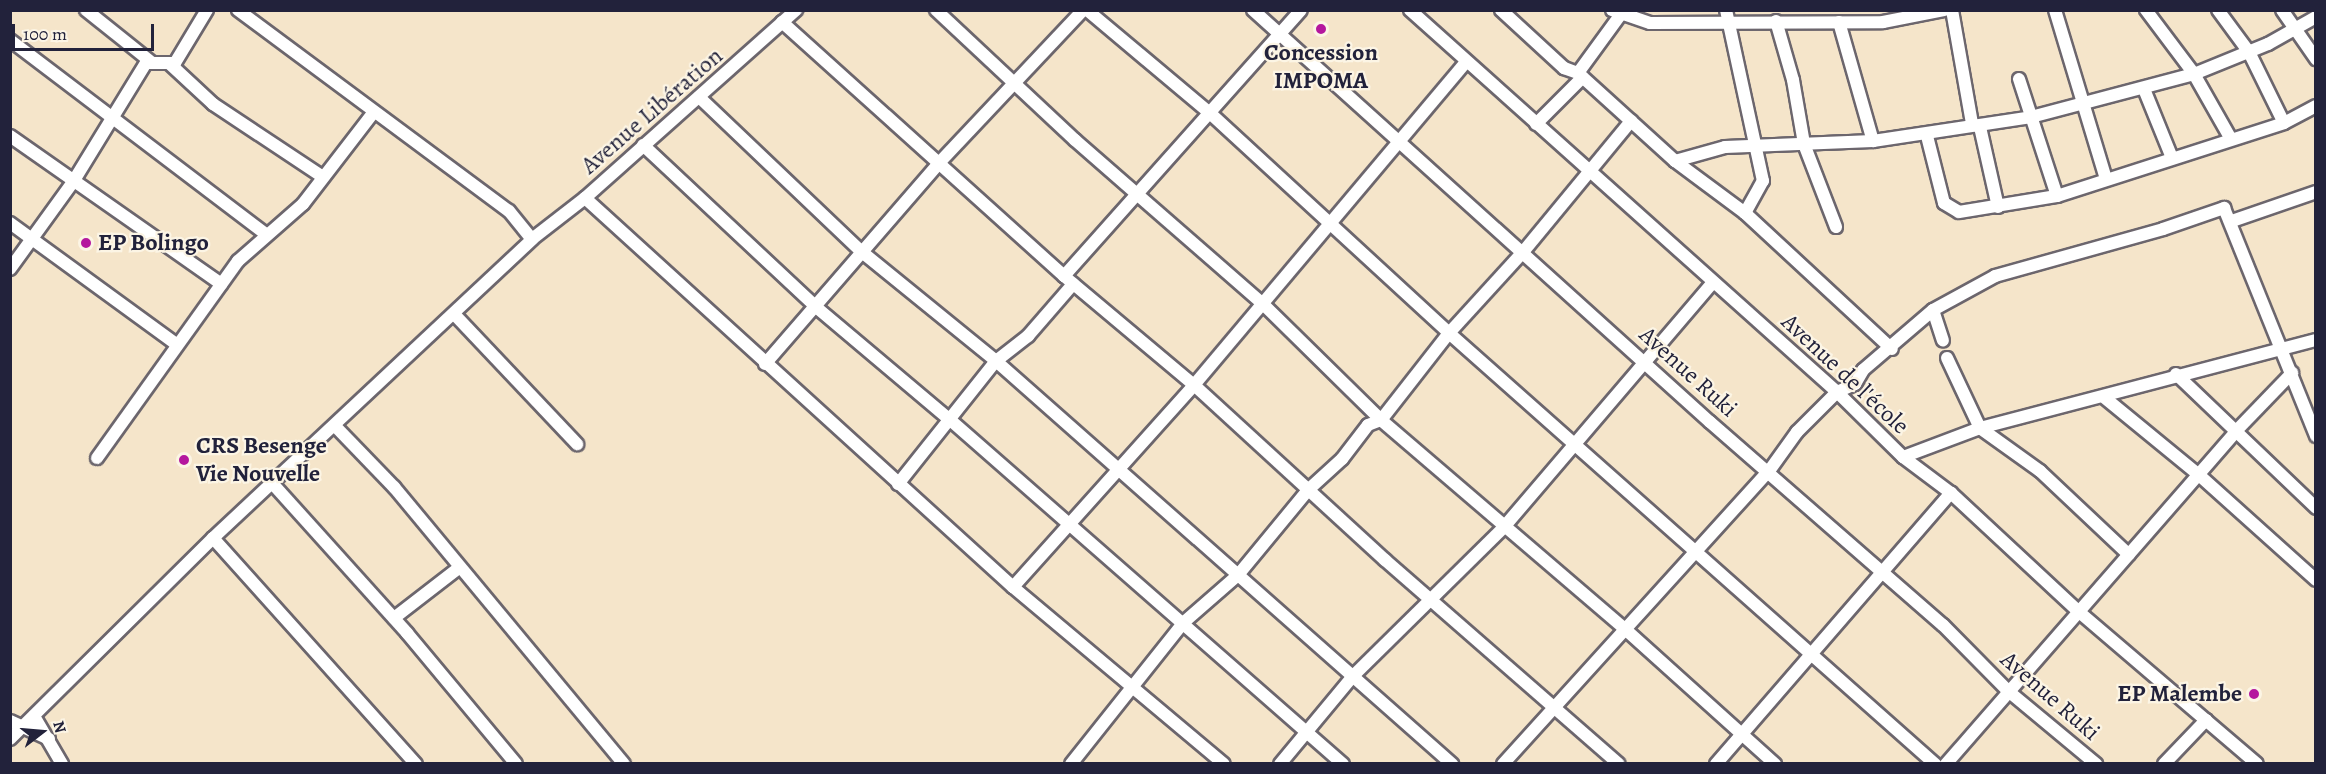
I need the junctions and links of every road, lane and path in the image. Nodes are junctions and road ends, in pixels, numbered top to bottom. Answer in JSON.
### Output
{"nodes":[{"id":1,"x":86,"y":10,"type":"edge"},
{"id":2,"x":207,"y":10,"type":"edge"},
{"id":3,"x":238,"y":10,"type":"edge"},
{"id":4,"x":796,"y":10,"type":"edge"},
{"id":5,"x":936,"y":10,"type":"edge"},
{"id":6,"x":1083,"y":10,"type":"edge"},
{"id":7,"x":1087,"y":10,"type":"edge"},
{"id":8,"x":1253,"y":10,"type":"edge"},
{"id":9,"x":1301,"y":10,"type":"edge"},
{"id":10,"x":1410,"y":10,"type":"edge"},
{"id":11,"x":1501,"y":10,"type":"edge"},
{"id":12,"x":1944,"y":10,"type":"edge"},
{"id":13,"x":1952,"y":10,"type":"edge"},
{"id":14,"x":2055,"y":10,"type":"edge"},
{"id":15,"x":2146,"y":10,"type":"edge"},
{"id":16,"x":2218,"y":10,"type":"edge"},
{"id":17,"x":2282,"y":10,"type":"edge"},
{"id":18,"x":1617,"y":12,"type":"edge"},
{"id":19,"x":1727,"y":16,"type":"edge"},
{"id":20,"x":2316,"y":16,"type":"edge"},
{"id":21,"x":1776,"y":21,"type":"junction"},
{"id":22,"x":782,"y":22,"type":"junction"},
{"id":23,"x":1839,"y":22,"type":"junction"},
{"id":24,"x":2295,"y":30,"type":"junction"},
{"id":25,"x":1280,"y":34,"type":"junction"},
{"id":26,"x":10,"y":40,"type":"edge"},
{"id":27,"x":2249,"y":52,"type":"junction"},
{"id":28,"x":2316,"y":58,"type":"edge"},
{"id":29,"x":150,"y":61,"type":"junction"},
{"id":30,"x":1466,"y":62,"type":"junction"},
{"id":31,"x":170,"y":64,"type":"junction"},
{"id":32,"x":2194,"y":74,"type":"junction"},
{"id":33,"x":1581,"y":75,"type":"junction"},
{"id":34,"x":2019,"y":79,"type":"dead end"},
{"id":35,"x":1012,"y":83,"type":"junction"},
{"id":36,"x":2144,"y":89,"type":"junction"},
{"id":37,"x":699,"y":97,"type":"junction"},
{"id":38,"x":2082,"y":104,"type":"junction"},
{"id":39,"x":2316,"y":106,"type":"edge"},
{"id":40,"x":373,"y":113,"type":"junction"},
{"id":41,"x":1211,"y":114,"type":"junction"},
{"id":42,"x":2031,"y":117,"type":"junction"},
{"id":43,"x":112,"y":118,"type":"junction"},
{"id":44,"x":1631,"y":121,"type":"junction"},
{"id":45,"x":2283,"y":123,"type":"junction"},
{"id":46,"x":1536,"y":124,"type":"junction"},
{"id":47,"x":1980,"y":127,"type":"junction"},
{"id":48,"x":10,"y":136,"type":"edge"},
{"id":49,"x":1928,"y":136,"type":"junction"},
{"id":50,"x":2231,"y":139,"type":"junction"},
{"id":51,"x":1873,"y":141,"type":"junction"},
{"id":52,"x":1400,"y":142,"type":"junction"},
{"id":53,"x":1804,"y":144,"type":"junction"},
{"id":54,"x":643,"y":145,"type":"junction"},
{"id":55,"x":1754,"y":147,"type":"junction"},
{"id":56,"x":2172,"y":158,"type":"junction"},
{"id":57,"x":1675,"y":161,"type":"junction"},
{"id":58,"x":938,"y":164,"type":"junction"},
{"id":59,"x":1587,"y":171,"type":"junction"},
{"id":60,"x":323,"y":177,"type":"junction"},
{"id":61,"x":2106,"y":179,"type":"junction"},
{"id":62,"x":73,"y":182,"type":"junction"},
{"id":63,"x":2316,"y":192,"type":"edge"},
{"id":64,"x":1138,"y":195,"type":"junction"},
{"id":65,"x":2057,"y":195,"type":"junction"},
{"id":66,"x":585,"y":198,"type":"junction"},
{"id":67,"x":1998,"y":207,"type":"junction"},
{"id":68,"x":1745,"y":213,"type":"junction"},
{"id":69,"x":2232,"y":221,"type":"junction"},
{"id":70,"x":10,"y":223,"type":"edge"},
{"id":71,"x":1330,"y":224,"type":"junction"},
{"id":72,"x":1836,"y":227,"type":"dead end"},
{"id":73,"x":266,"y":234,"type":"junction"},
{"id":74,"x":532,"y":239,"type":"junction"},
{"id":75,"x":34,"y":240,"type":"junction"},
{"id":76,"x":862,"y":252,"type":"junction"},
{"id":77,"x":1522,"y":252,"type":"junction"},
{"id":78,"x":10,"y":269,"type":"edge"},
{"id":79,"x":1068,"y":280,"type":"junction"},
{"id":80,"x":1713,"y":282,"type":"junction"},
{"id":81,"x":221,"y":284,"type":"junction"},
{"id":82,"x":1263,"y":303,"type":"junction"},
{"id":83,"x":816,"y":307,"type":"junction"},
{"id":84,"x":1933,"y":310,"type":"junction"},
{"id":85,"x":455,"y":315,"type":"junction"},
{"id":86,"x":1449,"y":333,"type":"junction"},
{"id":87,"x":1943,"y":340,"type":"dead end"},
{"id":88,"x":2316,"y":340,"type":"edge"},
{"id":89,"x":177,"y":345,"type":"junction"},
{"id":90,"x":1892,"y":349,"type":"junction"},
{"id":91,"x":2281,"y":350,"type":"junction"},
{"id":92,"x":1947,"y":358,"type":"dead end"},
{"id":93,"x":1644,"y":360,"type":"junction"},
{"id":94,"x":996,"y":361,"type":"junction"},
{"id":95,"x":765,"y":364,"type":"junction"},
{"id":96,"x":2292,"y":373,"type":"junction"},
{"id":97,"x":2176,"y":374,"type":"junction"},
{"id":98,"x":1194,"y":386,"type":"junction"},
{"id":99,"x":1837,"y":392,"type":"junction"},
{"id":100,"x":2105,"y":398,"type":"junction"},
{"id":101,"x":948,"y":418,"type":"junction"},
{"id":102,"x":1381,"y":420,"type":"junction"},
{"id":103,"x":335,"y":426,"type":"junction"},
{"id":104,"x":1980,"y":428,"type":"junction"},
{"id":105,"x":2236,"y":431,"type":"junction"},
{"id":106,"x":2316,"y":436,"type":"edge"},
{"id":107,"x":577,"y":444,"type":"dead end"},
{"id":108,"x":1573,"y":444,"type":"junction"},
{"id":109,"x":1903,"y":457,"type":"junction"},
{"id":110,"x":97,"y":458,"type":"dead end"},
{"id":111,"x":1769,"y":471,"type":"junction"},
{"id":112,"x":1119,"y":472,"type":"junction"},
{"id":113,"x":2199,"y":475,"type":"junction"},
{"id":114,"x":272,"y":483,"type":"junction"},
{"id":115,"x":898,"y":484,"type":"junction"},
{"id":116,"x":1308,"y":490,"type":"junction"},
{"id":117,"x":1951,"y":493,"type":"junction"},
{"id":118,"x":2316,"y":508,"type":"edge"},
{"id":119,"x":1070,"y":525,"type":"junction"},
{"id":120,"x":1504,"y":527,"type":"junction"},
{"id":121,"x":213,"y":538,"type":"junction"},
{"id":122,"x":1695,"y":551,"type":"junction"},
{"id":123,"x":2129,"y":555,"type":"junction"},
{"id":124,"x":460,"y":567,"type":"junction"},
{"id":125,"x":1883,"y":571,"type":"junction"},
{"id":126,"x":1238,"y":575,"type":"junction"},
{"id":127,"x":2316,"y":580,"type":"edge"},
{"id":128,"x":1013,"y":587,"type":"junction"},
{"id":129,"x":1432,"y":601,"type":"junction"},
{"id":130,"x":2079,"y":611,"type":"junction"},
{"id":131,"x":393,"y":618,"type":"junction"},
{"id":132,"x":1183,"y":622,"type":"junction"},
{"id":133,"x":1625,"y":629,"type":"junction"},
{"id":134,"x":1814,"y":653,"type":"junction"},
{"id":135,"x":1353,"y":676,"type":"junction"},
{"id":136,"x":1132,"y":684,"type":"junction"},
{"id":137,"x":2007,"y":690,"type":"junction"},
{"id":138,"x":1556,"y":707,"type":"junction"},
{"id":139,"x":34,"y":716,"type":"junction"},
{"id":140,"x":2206,"y":720,"type":"junction"},
{"id":141,"x":10,"y":721,"type":"edge"},
{"id":142,"x":21,"y":728,"type":"junction"},
{"id":143,"x":1307,"y":732,"type":"junction"},
{"id":144,"x":1742,"y":734,"type":"junction"},
{"id":145,"x":10,"y":739,"type":"edge"},
{"id":146,"x":49,"y":739,"type":"junction"},
{"id":147,"x":1072,"y":763,"type":"edge"},
{"id":148,"x":62,"y":764,"type":"edge"},
{"id":149,"x":416,"y":764,"type":"edge"},
{"id":150,"x":516,"y":764,"type":"edge"},
{"id":151,"x":624,"y":764,"type":"edge"},
{"id":152,"x":1224,"y":764,"type":"edge"},
{"id":153,"x":1280,"y":764,"type":"edge"},
{"id":154,"x":1343,"y":764,"type":"edge"},
{"id":155,"x":1452,"y":764,"type":"edge"},
{"id":156,"x":1503,"y":764,"type":"edge"},
{"id":157,"x":1618,"y":764,"type":"edge"},
{"id":158,"x":1716,"y":764,"type":"edge"},
{"id":159,"x":1775,"y":764,"type":"edge"},
{"id":160,"x":1935,"y":764,"type":"edge"},
{"id":161,"x":1946,"y":764,"type":"edge"},
{"id":162,"x":2096,"y":764,"type":"edge"},
{"id":163,"x":2164,"y":764,"type":"edge"},
{"id":164,"x":2257,"y":764,"type":"edge"}],
"edges":[{"from":1,"to":29,"type":"street"},
{"from":2,"to":31,"type":"street"},
{"from":3,"to":40,"type":"street"},
{"from":4,"to":22,"type":"street","name":"Avenue Libération"},
{"from":5,"to":35,"type":"street"},
{"from":6,"to":35,"type":"street"},
{"from":7,"to":41,"type":"street"},
{"from":8,"to":25,"type":"street","name":"Avenue Ruki"},
{"from":9,"to":25,"type":"street"},
{"from":10,"to":30,"type":"street","name":"Avenue de l'école"},
{"from":11,"to":33,"type":"street"},
{"from":12,"to":23,"type":"street"},
{"from":13,"to":47,"type":"street"},
{"from":14,"to":38,"type":"street"},
{"from":15,"to":32,"type":"street"},
{"from":16,"to":27,"type":"street"},
{"from":17,"to":24,"type":"street"},
{"from":18,"to":19,"type":"street"},
{"from":18,"to":33,"type":"street"},
{"from":19,"to":21,"type":"street"},
{"from":19,"to":55,"type":"street"},
{"from":20,"to":24,"type":"street"},
{"from":21,"to":23,"type":"street"},
{"from":21,"to":53,"type":"street"},
{"from":22,"to":37,"type":"street","name":"Avenue Libération"},
{"from":22,"to":58,"type":"street"},
{"from":23,"to":51,"type":"street"},
{"from":24,"to":27,"type":"street"},
{"from":24,"to":28,"type":"street"},
{"from":25,"to":41,"type":"street"},
{"from":25,"to":52,"type":"street","name":"Avenue Ruki"},
{"from":26,"to":43,"type":"street"},
{"from":27,"to":32,"type":"street"},
{"from":27,"to":45,"type":"street"},
{"from":29,"to":31,"type":"street"},
{"from":29,"to":43,"type":"street"},
{"from":30,"to":46,"type":"street","name":"Avenue de l'école"},
{"from":30,"to":52,"type":"street"},
{"from":31,"to":60,"type":"street"},
{"from":32,"to":36,"type":"street"},
{"from":32,"to":50,"type":"street"},
{"from":33,"to":44,"type":"street"},
{"from":33,"to":46,"type":"street"},
{"from":34,"to":42,"type":"street"},
{"from":35,"to":58,"type":"street"},
{"from":35,"to":64,"type":"street"},
{"from":36,"to":38,"type":"street"},
{"from":36,"to":56,"type":"street"},
{"from":37,"to":54,"type":"street","name":"Avenue Libération"},
{"from":37,"to":76,"type":"street"},
{"from":38,"to":42,"type":"street"},
{"from":38,"to":61,"type":"street"},
{"from":39,"to":45,"type":"street"},
{"from":40,"to":60,"type":"street"},
{"from":40,"to":74,"type":"street"},
{"from":41,"to":64,"type":"street"},
{"from":41,"to":71,"type":"street"},
{"from":42,"to":47,"type":"street"},
{"from":42,"to":65,"type":"street"},
{"from":43,"to":62,"type":"street"},
{"from":43,"to":73,"type":"street"},
{"from":44,"to":57,"type":"street"},
{"from":44,"to":59,"type":"street"},
{"from":45,"to":50,"type":"street"},
{"from":46,"to":59,"type":"street","name":"Avenue de l'école"},
{"from":47,"to":49,"type":"street"},
{"from":47,"to":67,"type":"street"},
{"from":48,"to":62,"type":"street"},
{"from":49,"to":51,"type":"street"},
{"from":49,"to":67,"type":"street"},
{"from":50,"to":56,"type":"street"},
{"from":51,"to":53,"type":"street"},
{"from":52,"to":71,"type":"street"},
{"from":52,"to":77,"type":"street","name":"Avenue Ruki"},
{"from":53,"to":55,"type":"street"},
{"from":53,"to":72,"type":"street"},
{"from":54,"to":66,"type":"street","name":"Avenue Libération"},
{"from":54,"to":83,"type":"street"},
{"from":55,"to":57,"type":"street"},
{"from":55,"to":68,"type":"street"},
{"from":56,"to":61,"type":"street"},
{"from":57,"to":68,"type":"street"},
{"from":58,"to":76,"type":"street"},
{"from":58,"to":79,"type":"street"},
{"from":59,"to":77,"type":"street"},
{"from":59,"to":80,"type":"street","name":"Avenue de l'école"},
{"from":60,"to":73,"type":"street"},
{"from":61,"to":65,"type":"street"},
{"from":62,"to":75,"type":"street"},
{"from":62,"to":81,"type":"street"},
{"from":63,"to":69,"type":"street"},
{"from":64,"to":79,"type":"street"},
{"from":64,"to":82,"type":"street"},
{"from":65,"to":67,"type":"street"},
{"from":66,"to":74,"type":"street","name":"Avenue Libération"},
{"from":66,"to":95,"type":"street"},
{"from":68,"to":90,"type":"street"},
{"from":69,"to":84,"type":"street"},
{"from":69,"to":91,"type":"street"},
{"from":70,"to":75,"type":"street"},
{"from":71,"to":82,"type":"street"},
{"from":71,"to":86,"type":"street"},
{"from":73,"to":81,"type":"street"},
{"from":74,"to":85,"type":"street","name":"Avenue Libération"},
{"from":75,"to":78,"type":"street"},
{"from":75,"to":89,"type":"street"},
{"from":76,"to":83,"type":"street"},
{"from":76,"to":94,"type":"street"},
{"from":77,"to":86,"type":"street"},
{"from":77,"to":93,"type":"street","name":"Avenue Ruki"},
{"from":79,"to":94,"type":"street"},
{"from":79,"to":98,"type":"street"},
{"from":80,"to":93,"type":"street"},
{"from":80,"to":99,"type":"street","name":"Avenue de l'école"},
{"from":81,"to":89,"type":"street"},
{"from":82,"to":98,"type":"street"},
{"from":82,"to":102,"type":"street"},
{"from":83,"to":95,"type":"street"},
{"from":83,"to":101,"type":"street"},
{"from":84,"to":87,"type":"street"},
{"from":84,"to":90,"type":"street"},
{"from":85,"to":103,"type":"street","name":"Avenue Libération"},
{"from":85,"to":107,"type":"street"},
{"from":86,"to":102,"type":"street"},
{"from":86,"to":108,"type":"street"},
{"from":88,"to":91,"type":"street"},
{"from":89,"to":110,"type":"street"},
{"from":90,"to":99,"type":"street"},
{"from":91,"to":96,"type":"street"},
{"from":91,"to":97,"type":"street"},
{"from":92,"to":104,"type":"street"},
{"from":93,"to":108,"type":"street"},
{"from":93,"to":111,"type":"street","name":"Avenue Ruki"},
{"from":94,"to":101,"type":"street"},
{"from":94,"to":112,"type":"street"},
{"from":95,"to":115,"type":"street"},
{"from":96,"to":105,"type":"street"},
{"from":96,"to":106,"type":"street"},
{"from":97,"to":100,"type":"street"},
{"from":97,"to":105,"type":"street"},
{"from":98,"to":112,"type":"street"},
{"from":98,"to":116,"type":"street"},
{"from":99,"to":109,"type":"street","name":"Avenue de l'école"},
{"from":99,"to":111,"type":"street"},
{"from":100,"to":104,"type":"street"},
{"from":100,"to":113,"type":"street"},
{"from":101,"to":115,"type":"street"},
{"from":101,"to":119,"type":"street"},
{"from":102,"to":116,"type":"street"},
{"from":102,"to":120,"type":"street"},
{"from":103,"to":114,"type":"street","name":"Avenue Libération"},
{"from":103,"to":124,"type":"street"},
{"from":104,"to":109,"type":"street"},
{"from":104,"to":123,"type":"street"},
{"from":105,"to":113,"type":"street"},
{"from":105,"to":118,"type":"street"},
{"from":108,"to":120,"type":"street"},
{"from":108,"to":122,"type":"street"},
{"from":109,"to":117,"type":"street","name":"Avenue de l'école"},
{"from":111,"to":122,"type":"street"},
{"from":111,"to":125,"type":"street","name":"Avenue Ruki"},
{"from":112,"to":119,"type":"street"},
{"from":112,"to":126,"type":"street"},
{"from":113,"to":123,"type":"street"},
{"from":113,"to":127,"type":"street"},
{"from":114,"to":121,"type":"street","name":"Avenue Libération"},
{"from":114,"to":131,"type":"street"},
{"from":115,"to":128,"type":"street"},
{"from":116,"to":126,"type":"street"},
{"from":116,"to":129,"type":"street"},
{"from":117,"to":125,"type":"street"},
{"from":117,"to":130,"type":"street","name":"Avenue de l'école"},
{"from":119,"to":128,"type":"street"},
{"from":119,"to":132,"type":"street"},
{"from":120,"to":129,"type":"street"},
{"from":120,"to":133,"type":"street"},
{"from":121,"to":139,"type":"street","name":"Avenue Libération"},
{"from":121,"to":149,"type":"street"},
{"from":122,"to":133,"type":"street"},
{"from":122,"to":134,"type":"street"},
{"from":123,"to":130,"type":"street"},
{"from":124,"to":131,"type":"street"},
{"from":124,"to":151,"type":"street"},
{"from":125,"to":134,"type":"street"},
{"from":125,"to":137,"type":"street","name":"Avenue Ruki"},
{"from":126,"to":132,"type":"street"},
{"from":126,"to":135,"type":"street"},
{"from":128,"to":136,"type":"street"},
{"from":129,"to":135,"type":"street"},
{"from":129,"to":138,"type":"street"},
{"from":130,"to":137,"type":"street"},
{"from":130,"to":140,"type":"street","name":"Avenue de l'école"},
{"from":131,"to":150,"type":"street"},
{"from":132,"to":136,"type":"street"},
{"from":132,"to":143,"type":"street"},
{"from":133,"to":138,"type":"street"},
{"from":133,"to":144,"type":"street"},
{"from":134,"to":144,"type":"street"},
{"from":134,"to":160,"type":"street"},
{"from":135,"to":143,"type":"street"},
{"from":135,"to":155,"type":"street"},
{"from":136,"to":147,"type":"street"},
{"from":136,"to":152,"type":"street"},
{"from":137,"to":161,"type":"street"},
{"from":137,"to":162,"type":"street","name":"Avenue Ruki"},
{"from":138,"to":156,"type":"street"},
{"from":138,"to":157,"type":"street"},
{"from":139,"to":142,"type":"street","name":"Avenue Libération"},
{"from":139,"to":146,"type":"street"},
{"from":140,"to":163,"type":"street"},
{"from":140,"to":164,"type":"street","name":"Avenue de l'école"},
{"from":141,"to":142,"type":"street"},
{"from":142,"to":145,"type":"street","name":"Avenue Libération"},
{"from":142,"to":146,"type":"street"},
{"from":143,"to":153,"type":"street"},
{"from":143,"to":154,"type":"street"},
{"from":144,"to":158,"type":"street"},
{"from":144,"to":159,"type":"street"},
{"from":146,"to":148,"type":"street"}]}
